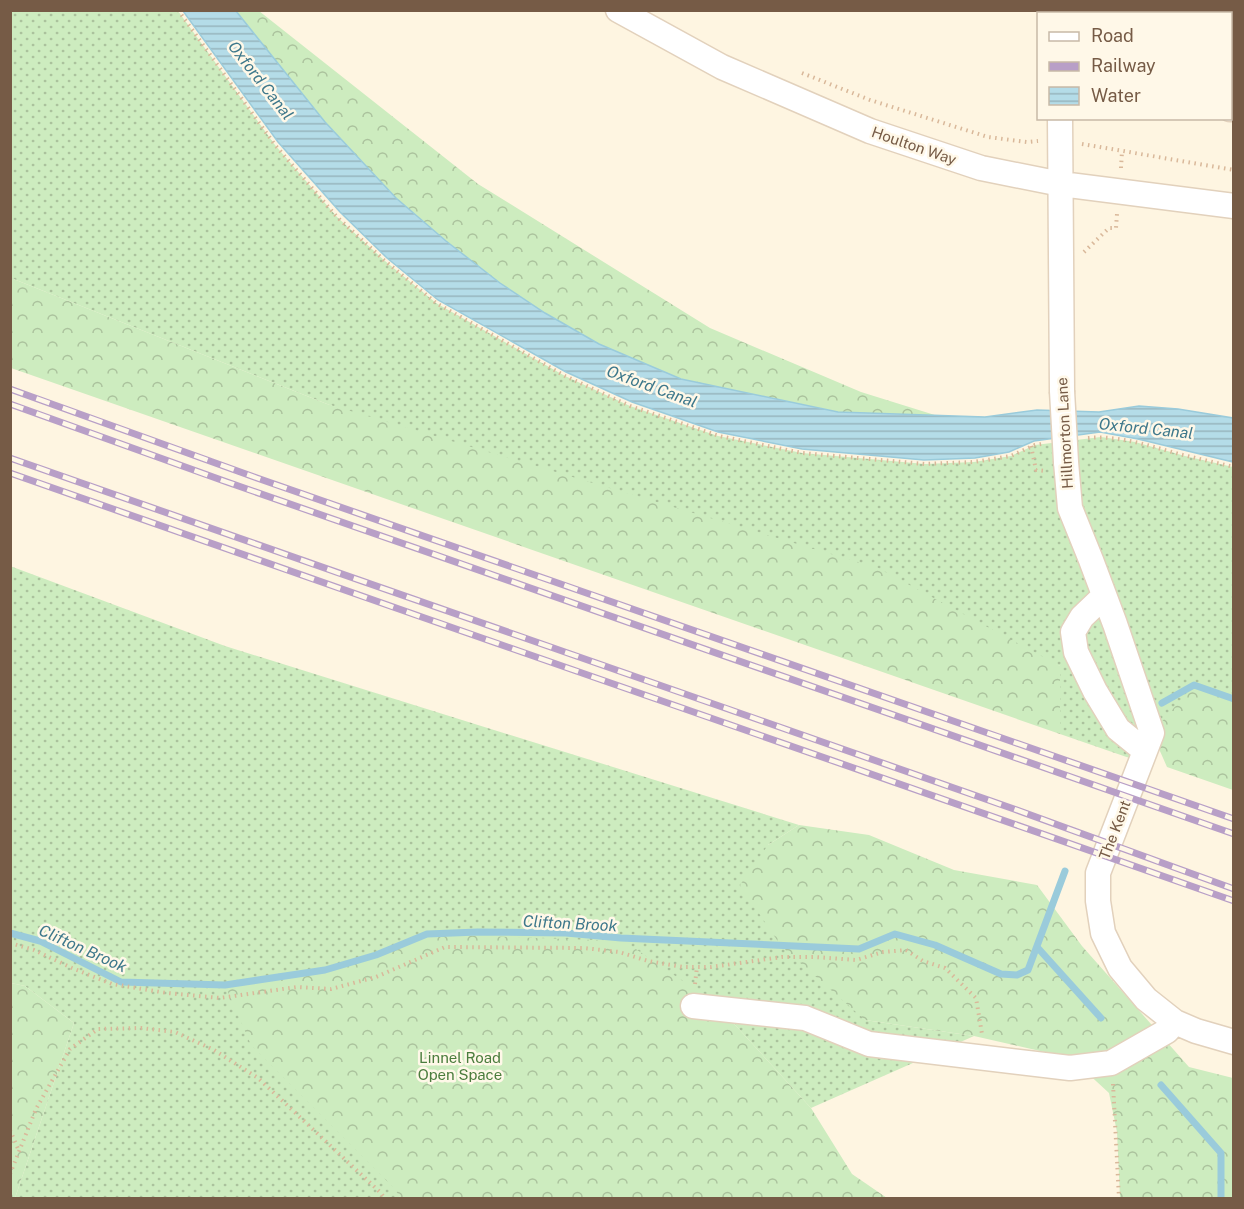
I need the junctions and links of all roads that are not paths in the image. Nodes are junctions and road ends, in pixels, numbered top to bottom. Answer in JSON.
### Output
{"nodes":[{"id":1,"x":618,"y":10,"type":"edge"},
{"id":2,"x":1059,"y":129,"type":"edge"},
{"id":3,"x":1061,"y":184,"type":"junction"},
{"id":4,"x":1233,"y":206,"type":"edge"},
{"id":5,"x":1104,"y":596,"type":"junction"},
{"id":6,"x":1149,"y":742,"type":"junction"},
{"id":7,"x":693,"y":1006,"type":"dead end"},
{"id":8,"x":1175,"y":1022,"type":"junction"},
{"id":9,"x":1233,"y":1042,"type":"edge"}],
"edges":[{"from":1,"to":3,"type":"street","name":"Houlton Way"},
{"from":2,"to":3,"type":"street","name":"Hillmorton Lane"},
{"from":3,"to":4,"type":"street","name":"Houlton Way"},
{"from":3,"to":5,"type":"street","name":"Hillmorton Lane","bridge":true},
{"from":5,"to":6,"type":"street","name":"Hillmorton Lane"},
{"from":5,"to":6,"type":"street"},
{"from":6,"to":8,"type":"street","name":"The Kent"},
{"from":7,"to":8,"type":"street"},
{"from":8,"to":9,"type":"street","name":"The Kent"}]}
